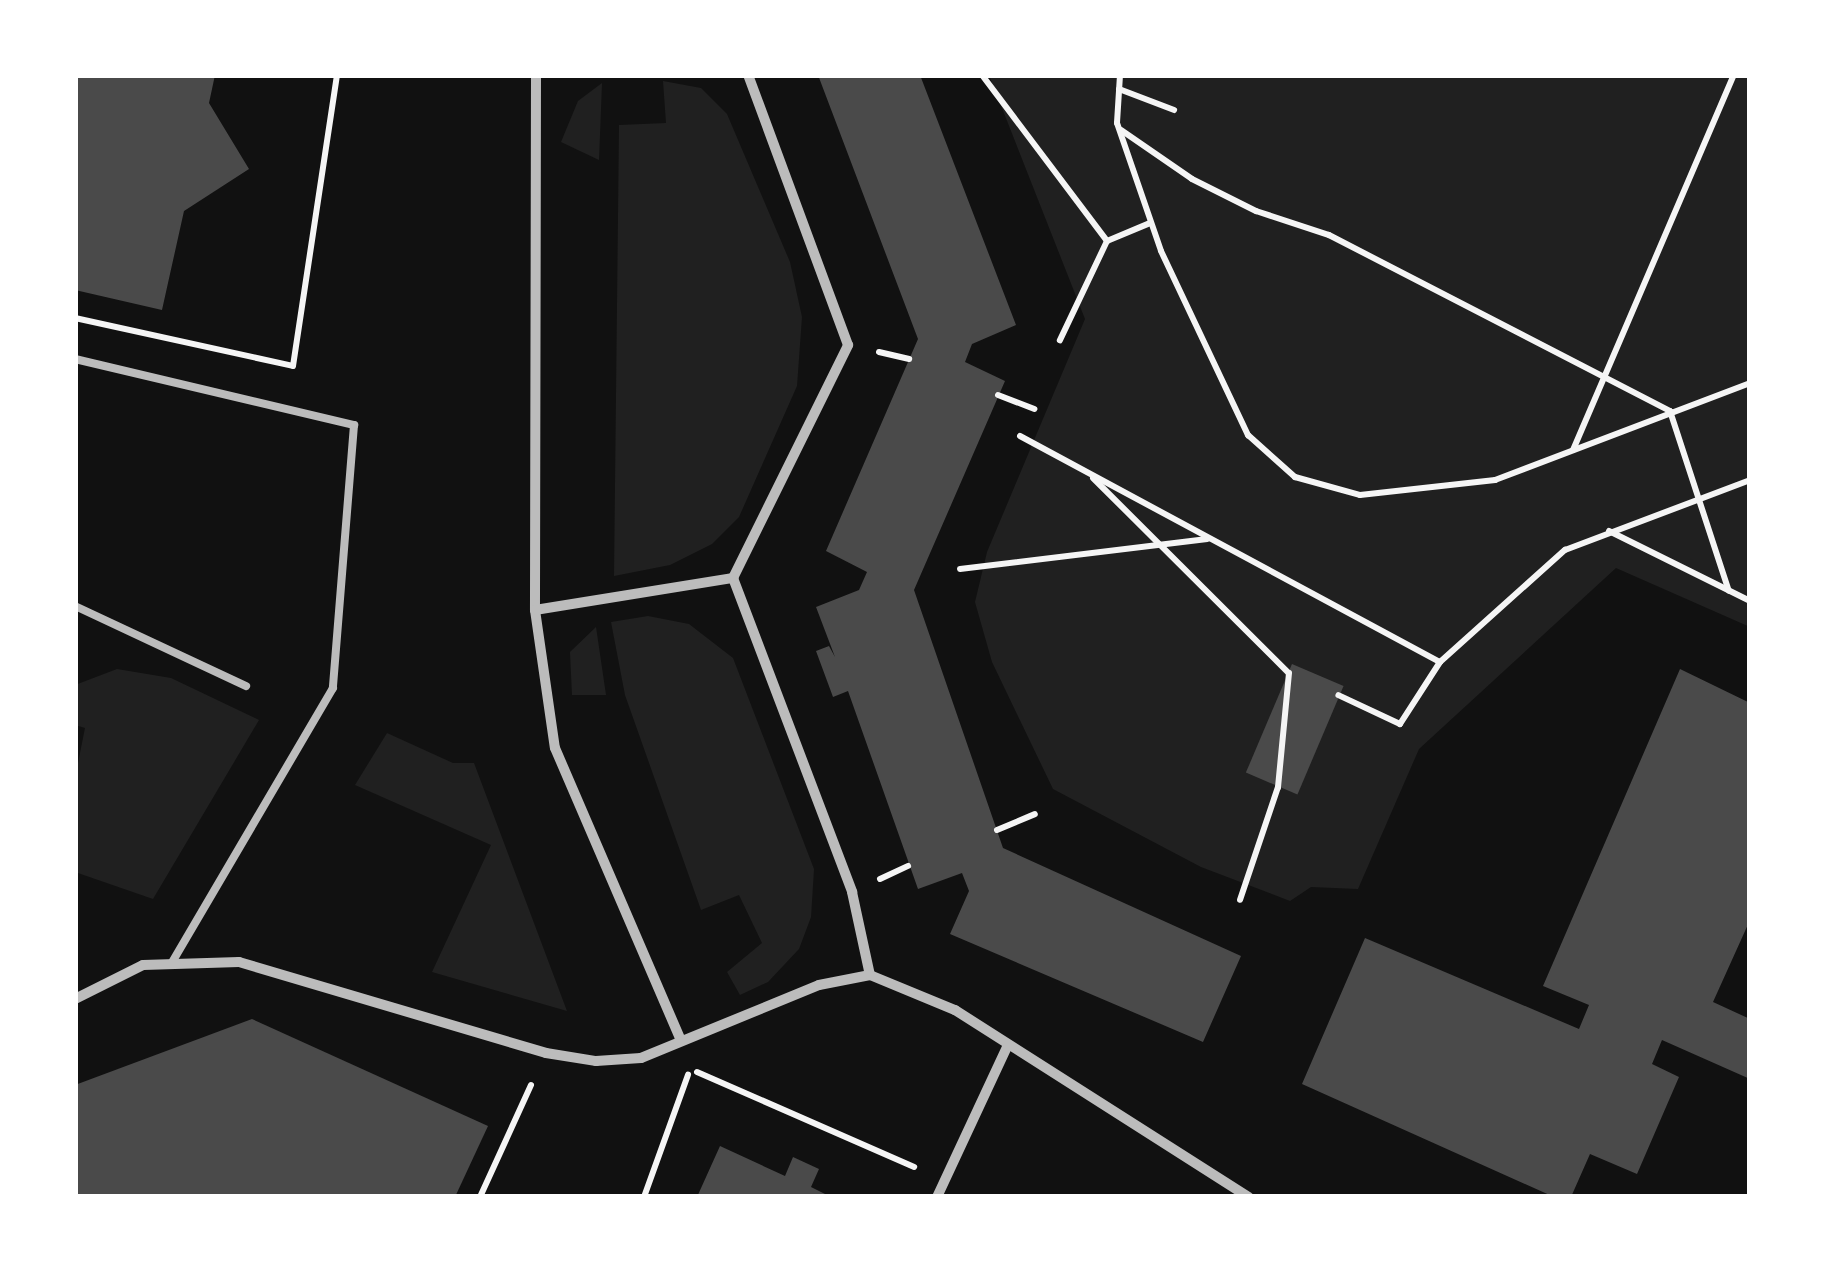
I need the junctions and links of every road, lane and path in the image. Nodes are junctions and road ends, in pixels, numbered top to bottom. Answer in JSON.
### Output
{"nodes":[{"id":1,"x":337,"y":75,"type":"edge"},
{"id":2,"x":536,"y":75,"type":"edge"},
{"id":3,"x":748,"y":75,"type":"edge"},
{"id":4,"x":982,"y":75,"type":"edge"},
{"id":5,"x":1120,"y":75,"type":"edge"},
{"id":6,"x":1734,"y":75,"type":"edge"},
{"id":7,"x":1119,"y":88,"type":"junction"},
{"id":8,"x":1174,"y":110,"type":"dead end"},
{"id":9,"x":1120,"y":129,"type":"junction"},
{"id":10,"x":1150,"y":223,"type":"junction"},
{"id":11,"x":1107,"y":241,"type":"junction"},
{"id":12,"x":75,"y":318,"type":"edge"},
{"id":13,"x":1060,"y":340,"type":"dead end"},
{"id":14,"x":75,"y":359,"type":"edge"},
{"id":15,"x":1606,"y":373,"type":"junction"},
{"id":16,"x":1750,"y":383,"type":"edge"},
{"id":17,"x":998,"y":395,"type":"dead end"},
{"id":18,"x":1034,"y":409,"type":"dead end"},
{"id":19,"x":1670,"y":411,"type":"junction"},
{"id":20,"x":1020,"y":436,"type":"dead end"},
{"id":21,"x":1574,"y":450,"type":"junction"},
{"id":22,"x":1089,"y":474,"type":"junction"},
{"id":23,"x":1750,"y":480,"type":"edge"},
{"id":24,"x":1699,"y":498,"type":"junction"},
{"id":25,"x":1610,"y":531,"type":"junction"},
{"id":26,"x":1208,"y":538,"type":"junction"},
{"id":27,"x":1156,"y":544,"type":"junction"},
{"id":28,"x":960,"y":569,"type":"dead end"},
{"id":29,"x":733,"y":578,"type":"junction"},
{"id":30,"x":1729,"y":591,"type":"junction"},
{"id":31,"x":1750,"y":600,"type":"edge"},
{"id":32,"x":75,"y":606,"type":"edge"},
{"id":33,"x":535,"y":610,"type":"junction"},
{"id":34,"x":1440,"y":662,"type":"junction"},
{"id":35,"x":246,"y":686,"type":"dead end"},
{"id":36,"x":1338,"y":695,"type":"dead end"},
{"id":37,"x":1035,"y":814,"type":"dead end"},
{"id":38,"x":997,"y":830,"type":"dead end"},
{"id":39,"x":1240,"y":900,"type":"dead end"},
{"id":40,"x":172,"y":962,"type":"junction"},
{"id":41,"x":870,"y":975,"type":"junction"},
{"id":42,"x":75,"y":998,"type":"edge"},
{"id":43,"x":680,"y":1041,"type":"junction"},
{"id":44,"x":1008,"y":1046,"type":"junction"},
{"id":45,"x":546,"y":1053,"type":"junction"},
{"id":46,"x":944,"y":1180,"type":"junction"},
{"id":47,"x":480,"y":1197,"type":"edge"},
{"id":48,"x":644,"y":1197,"type":"edge"},
{"id":49,"x":937,"y":1197,"type":"edge"},
{"id":50,"x":1249,"y":1197,"type":"edge"}],
"edges":[{"from":1,"to":12,"type":"path"},
{"from":2,"to":33,"type":"street"},
{"from":3,"to":29,"type":"street"},
{"from":4,"to":11,"type":"path"},
{"from":5,"to":7,"type":"path"},
{"from":6,"to":15,"type":"path"},
{"from":7,"to":8,"type":"path"},
{"from":7,"to":9,"type":"path"},
{"from":9,"to":10,"type":"path"},
{"from":9,"to":15,"type":"path"},
{"from":10,"to":11,"type":"path"},
{"from":10,"to":21,"type":"path"},
{"from":11,"to":13,"type":"path"},
{"from":14,"to":40,"type":"lane"},
{"from":15,"to":19,"type":"path"},
{"from":15,"to":21,"type":"path"},
{"from":16,"to":19,"type":"path"},
{"from":17,"to":18,"type":"path"},
{"from":19,"to":21,"type":"path"},
{"from":19,"to":24,"type":"path"},
{"from":20,"to":22,"type":"path"},
{"from":22,"to":26,"type":"path"},
{"from":22,"to":27,"type":"path"},
{"from":23,"to":24,"type":"path"},
{"from":24,"to":25,"type":"path"},
{"from":24,"to":30,"type":"path"},
{"from":25,"to":30,"type":"path"},
{"from":25,"to":34,"type":"path"},
{"from":26,"to":27,"type":"path"},
{"from":26,"to":34,"type":"path"},
{"from":27,"to":28,"type":"path"},
{"from":27,"to":39,"type":"path"},
{"from":29,"to":33,"type":"street"},
{"from":29,"to":41,"type":"street"},
{"from":30,"to":31,"type":"path"},
{"from":32,"to":35,"type":"lane"},
{"from":33,"to":43,"type":"street"},
{"from":34,"to":36,"type":"path"},
{"from":37,"to":38,"type":"path"},
{"from":40,"to":42,"type":"street"},
{"from":40,"to":45,"type":"street"},
{"from":41,"to":43,"type":"street"},
{"from":41,"to":44,"type":"street"},
{"from":43,"to":45,"type":"street"},
{"from":44,"to":46,"type":"street"},
{"from":44,"to":50,"type":"street"},
{"from":45,"to":47,"type":"path"},
{"from":46,"to":48,"type":"path"},
{"from":46,"to":49,"type":"street"}]}
